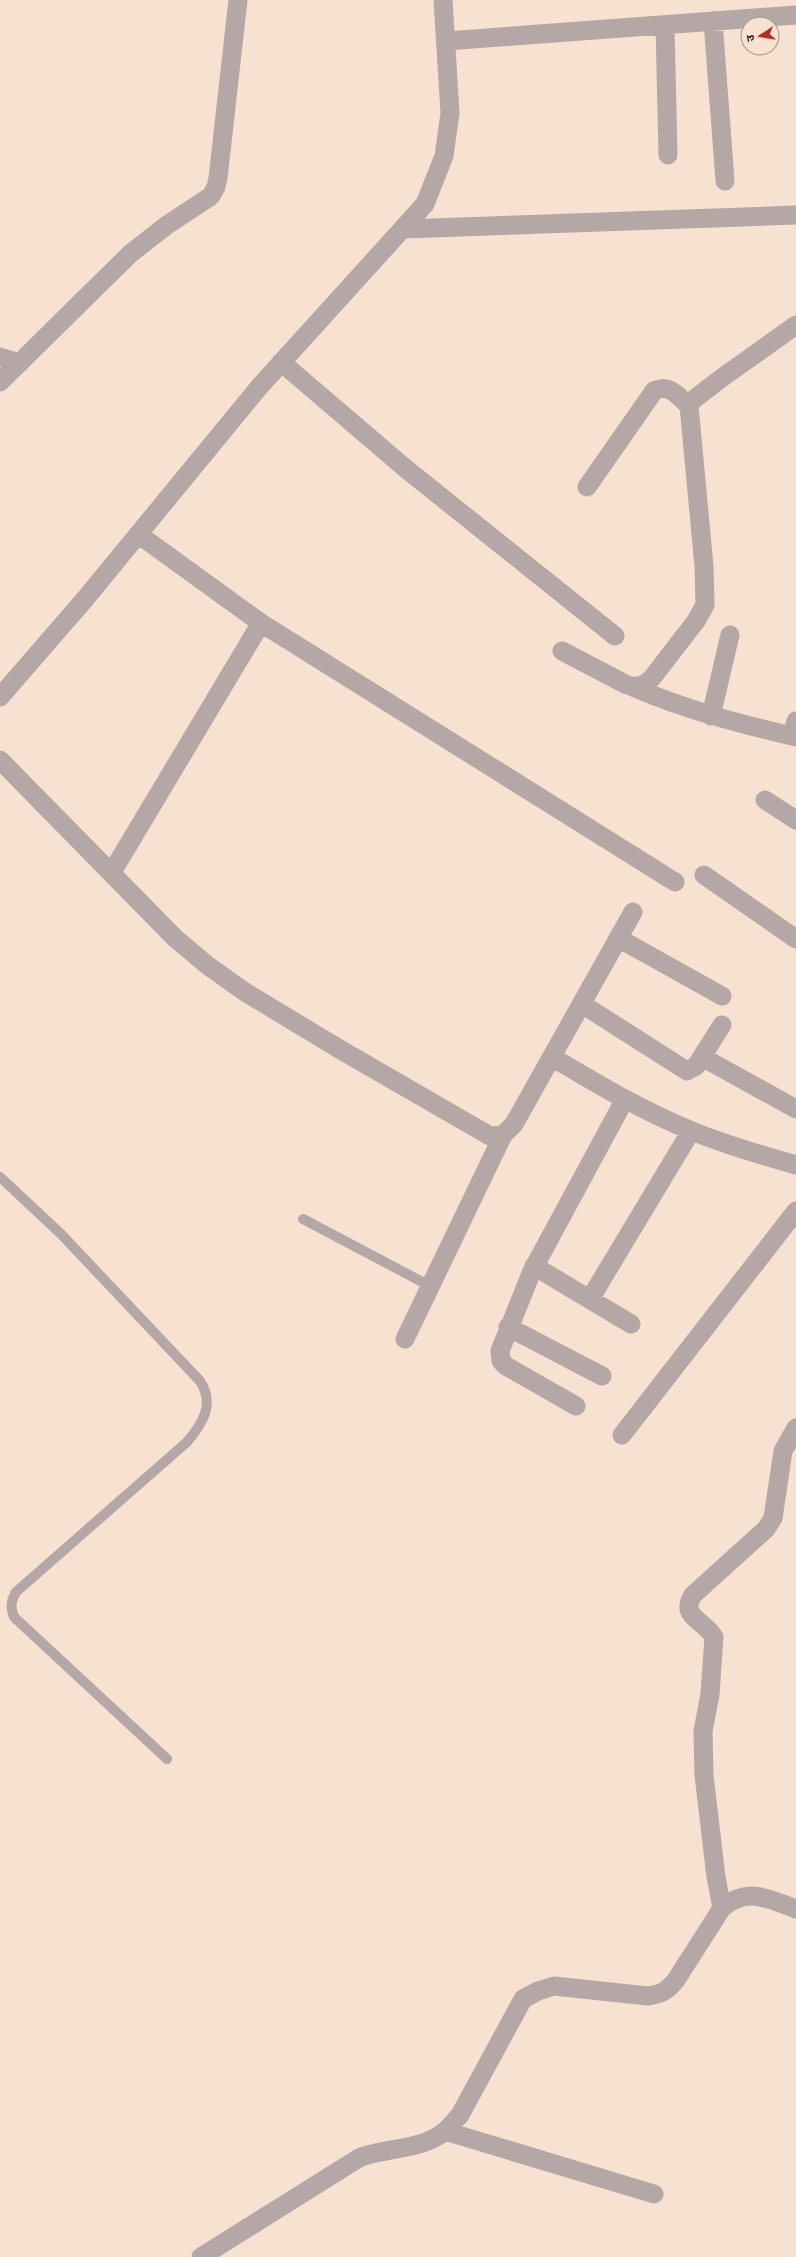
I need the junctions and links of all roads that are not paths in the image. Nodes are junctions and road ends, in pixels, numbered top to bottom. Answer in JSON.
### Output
{"nodes":[{"id":1,"x":238,"y":0,"type":"edge"},
{"id":2,"x":443,"y":0,"type":"edge"},
{"id":3,"x":796,"y":15,"type":"edge"},
{"id":4,"x":713,"y":21,"type":"junction"},
{"id":5,"x":665,"y":25,"type":"junction"},
{"id":6,"x":446,"y":41,"type":"junction"},
{"id":7,"x":668,"y":155,"type":"dead end"},
{"id":8,"x":724,"y":181,"type":"dead end"},
{"id":9,"x":796,"y":215,"type":"edge"},
{"id":10,"x":404,"y":229,"type":"junction"},
{"id":11,"x":796,"y":325,"type":"edge"},
{"id":12,"x":0,"y":357,"type":"edge"},
{"id":13,"x":281,"y":362,"type":"junction"},
{"id":14,"x":20,"y":363,"type":"junction"},
{"id":15,"x":0,"y":382,"type":"edge"},
{"id":16,"x":689,"y":406,"type":"junction"},
{"id":17,"x":587,"y":487,"type":"dead end"},
{"id":18,"x":138,"y":534,"type":"junction"},
{"id":19,"x":261,"y":623,"type":"junction"},
{"id":20,"x":730,"y":635,"type":"dead end"},
{"id":21,"x":615,"y":636,"type":"dead end"},
{"id":22,"x":562,"y":651,"type":"dead end"},
{"id":23,"x":633,"y":687,"type":"junction"},
{"id":24,"x":0,"y":697,"type":"edge"},
{"id":25,"x":711,"y":716,"type":"junction"},
{"id":26,"x":795,"y":731,"type":"edge"},
{"id":27,"x":0,"y":760,"type":"edge"},
{"id":28,"x":764,"y":800,"type":"dead end"},
{"id":29,"x":796,"y":820,"type":"edge"},
{"id":30,"x":112,"y":872,"type":"junction"},
{"id":31,"x":704,"y":875,"type":"dead end"},
{"id":32,"x":675,"y":882,"type":"dead end"},
{"id":33,"x":633,"y":912,"type":"dead end"},
{"id":34,"x":618,"y":938,"type":"junction"},
{"id":35,"x":796,"y":939,"type":"edge"},
{"id":36,"x":722,"y":996,"type":"dead end"},
{"id":37,"x":582,"y":1004,"type":"junction"},
{"id":38,"x":722,"y":1025,"type":"dead end"},
{"id":39,"x":552,"y":1057,"type":"junction"},
{"id":40,"x":702,"y":1057,"type":"junction"},
{"id":41,"x":625,"y":1099,"type":"junction"},
{"id":42,"x":796,"y":1108,"type":"edge"},
{"id":43,"x":691,"y":1131,"type":"junction"},
{"id":44,"x":503,"y":1135,"type":"junction"},
{"id":45,"x":796,"y":1165,"type":"edge"},
{"id":46,"x":0,"y":1177,"type":"edge"},
{"id":47,"x":796,"y":1211,"type":"edge"},
{"id":48,"x":303,"y":1219,"type":"dead end"},
{"id":49,"x":534,"y":1266,"type":"junction"},
{"id":50,"x":430,"y":1286,"type":"junction"},
{"id":51,"x":590,"y":1299,"type":"junction"},
{"id":52,"x":632,"y":1324,"type":"dead end"},
{"id":53,"x":508,"y":1327,"type":"junction"},
{"id":54,"x":405,"y":1339,"type":"dead end"},
{"id":55,"x":602,"y":1376,"type":"dead end"},
{"id":56,"x":576,"y":1406,"type":"dead end"},
{"id":57,"x":796,"y":1428,"type":"edge"},
{"id":58,"x":622,"y":1435,"type":"dead end"},
{"id":59,"x":167,"y":1759,"type":"dead end"},
{"id":60,"x":722,"y":1908,"type":"junction"},
{"id":61,"x":796,"y":1909,"type":"edge"},
{"id":62,"x":445,"y":2131,"type":"junction"},
{"id":63,"x":654,"y":2194,"type":"dead end"},
{"id":64,"x":202,"y":2257,"type":"edge"}],
"edges":[{"from":1,"to":14,"type":"street"},
{"from":2,"to":6,"type":"street"},
{"from":3,"to":4,"type":"street"},
{"from":4,"to":5,"type":"street"},
{"from":4,"to":8,"type":"street"},
{"from":5,"to":6,"type":"street"},
{"from":5,"to":7,"type":"street"},
{"from":6,"to":10,"type":"street"},
{"from":9,"to":10,"type":"street"},
{"from":10,"to":13,"type":"street"},
{"from":11,"to":16,"type":"street"},
{"from":12,"to":14,"type":"street"},
{"from":13,"to":18,"type":"street"},
{"from":13,"to":21,"type":"street"},
{"from":14,"to":15,"type":"street"},
{"from":16,"to":17,"type":"street"},
{"from":16,"to":23,"type":"street"},
{"from":18,"to":19,"type":"street"},
{"from":18,"to":24,"type":"street"},
{"from":19,"to":30,"type":"street"},
{"from":19,"to":32,"type":"street"},
{"from":20,"to":25,"type":"street"},
{"from":22,"to":23,"type":"street"},
{"from":23,"to":25,"type":"street"},
{"from":25,"to":26,"type":"street"},
{"from":27,"to":30,"type":"street"},
{"from":28,"to":29,"type":"street"},
{"from":30,"to":44,"type":"street"},
{"from":31,"to":35,"type":"street"},
{"from":33,"to":34,"type":"street"},
{"from":34,"to":36,"type":"street"},
{"from":34,"to":37,"type":"street"},
{"from":37,"to":39,"type":"street"},
{"from":37,"to":40,"type":"street"},
{"from":38,"to":40,"type":"street"},
{"from":39,"to":41,"type":"street"},
{"from":39,"to":44,"type":"street"},
{"from":40,"to":42,"type":"street"},
{"from":41,"to":43,"type":"street"},
{"from":41,"to":49,"type":"street"},
{"from":43,"to":45,"type":"street"},
{"from":43,"to":51,"type":"street"},
{"from":44,"to":50,"type":"street"},
{"from":46,"to":59,"type":"lane"},
{"from":47,"to":58,"type":"street"},
{"from":48,"to":50,"type":"lane"},
{"from":49,"to":51,"type":"street"},
{"from":49,"to":53,"type":"street"},
{"from":50,"to":54,"type":"street"},
{"from":51,"to":52,"type":"street"},
{"from":53,"to":55,"type":"street"},
{"from":53,"to":56,"type":"street"},
{"from":57,"to":60,"type":"street"},
{"from":60,"to":61,"type":"street"},
{"from":60,"to":62,"type":"street"},
{"from":62,"to":63,"type":"street"},
{"from":62,"to":64,"type":"street"}]}
